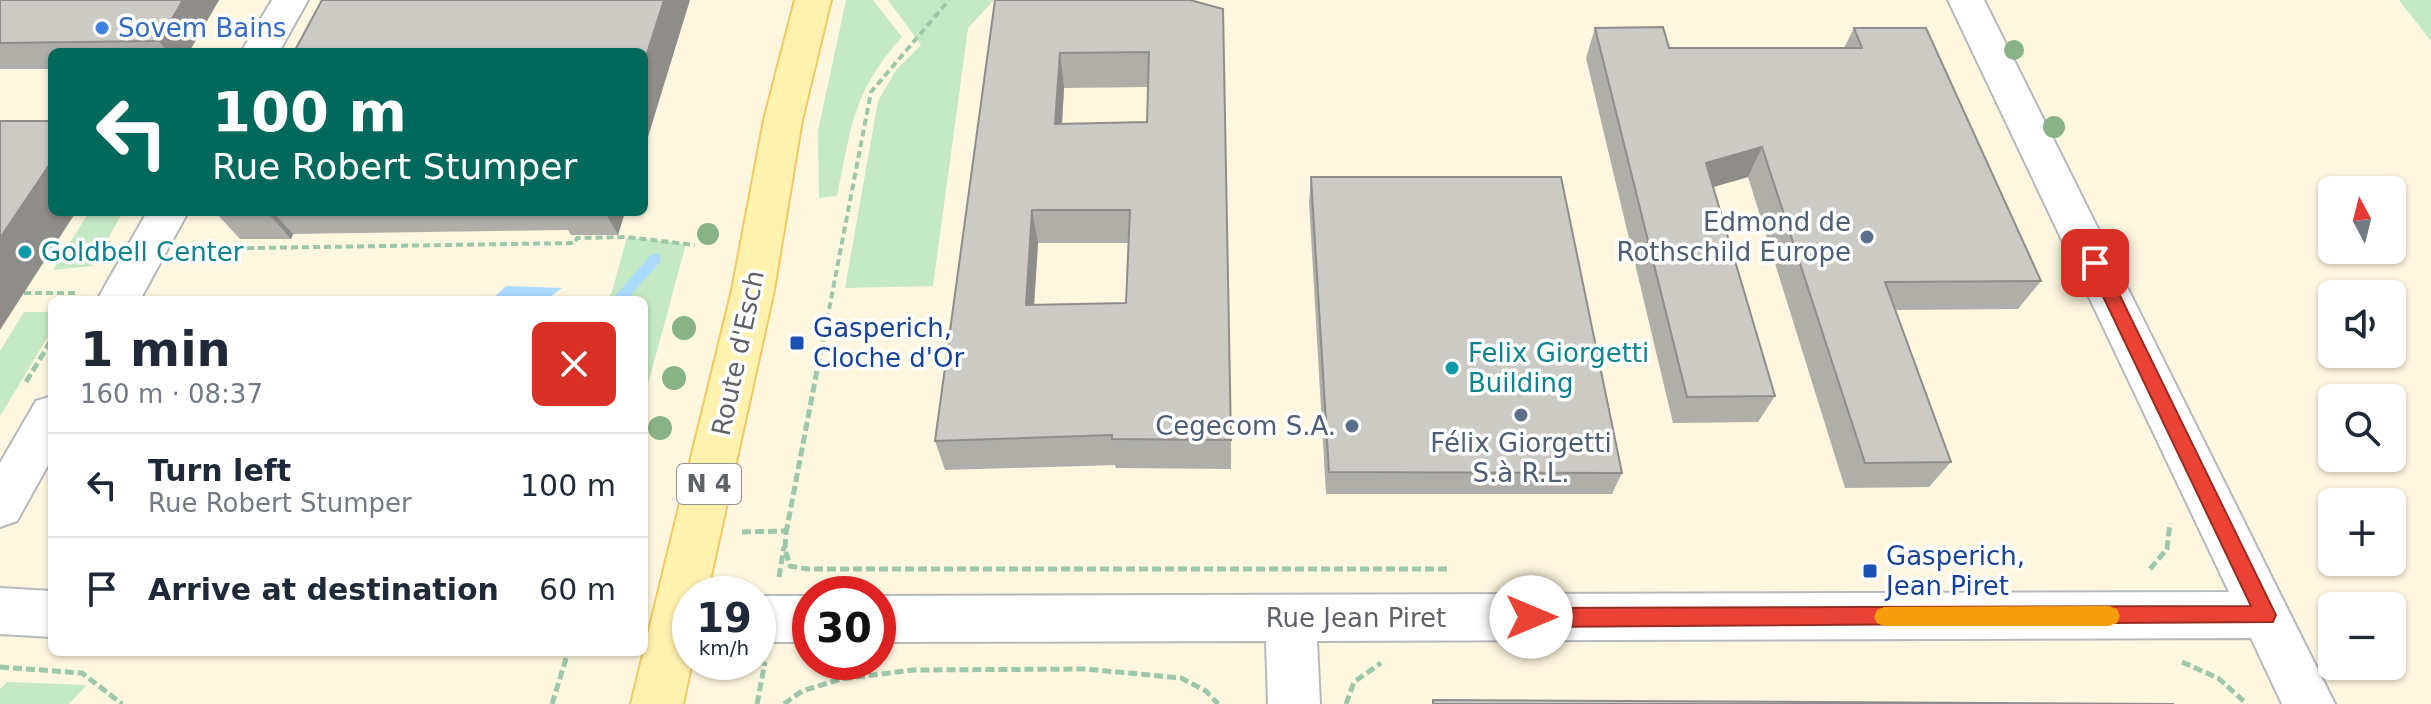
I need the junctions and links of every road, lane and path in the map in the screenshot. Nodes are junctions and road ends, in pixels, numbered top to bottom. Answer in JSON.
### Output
{"nodes":[{"id":1,"x":290,"y":0,"type":"edge"},
{"id":2,"x":813,"y":0,"type":"edge"},
{"id":3,"x":949,"y":0,"type":"edge"},
{"id":4,"x":1966,"y":0,"type":"edge"},
{"id":5,"x":262,"y":48,"type":"edge"},
{"id":6,"x":166,"y":216,"type":"edge"},
{"id":7,"x":695,"y":245,"type":"dead end"},
{"id":8,"x":187,"y":249,"type":"dead end"},
{"id":9,"x":24,"y":293,"type":"dead end"},
{"id":10,"x":77,"y":296,"type":"edge"},
{"id":11,"x":120,"y":296,"type":"edge"},
{"id":12,"x":48,"y":422,"type":"edge"},
{"id":13,"x":0,"y":506,"type":"edge"},
{"id":14,"x":2168,"y":507,"type":"dead end"},
{"id":15,"x":786,"y":531,"type":"junction"},
{"id":16,"x":1463,"y":569,"type":"dead end"},
{"id":17,"x":2134,"y":569,"type":"dead end"},
{"id":18,"x":0,"y":611,"type":"edge"},
{"id":19,"x":48,"y":614,"type":"edge"},
{"id":20,"x":2266,"y":615,"type":"junction"},
{"id":21,"x":1291,"y":618,"type":"junction"},
{"id":22,"x":670,"y":619,"type":"edge"},
{"id":23,"x":780,"y":619,"type":"edge"},
{"id":24,"x":896,"y":619,"type":"edge"},
{"id":25,"x":567,"y":656,"type":"edge"},
{"id":26,"x":1390,"y":662,"type":"dead end"},
{"id":27,"x":0,"y":667,"type":"edge"},
{"id":28,"x":122,"y":704,"type":"edge"},
{"id":29,"x":552,"y":704,"type":"edge"},
{"id":30,"x":657,"y":704,"type":"edge"},
{"id":31,"x":784,"y":704,"type":"edge"},
{"id":32,"x":1218,"y":704,"type":"edge"},
{"id":33,"x":1294,"y":704,"type":"edge"},
{"id":34,"x":1346,"y":704,"type":"edge"},
{"id":35,"x":2309,"y":704,"type":"edge"}],
"edges":[{"from":1,"to":5,"type":"street"},
{"from":2,"to":22,"type":"main road","name":"Route d'Esch","number":"N 4"},
{"from":3,"to":15,"type":"path"},
{"from":4,"to":20,"type":"street"},
{"from":6,"to":11,"type":"street"},
{"from":7,"to":8,"type":"path"},
{"from":9,"to":10,"type":"path"},
{"from":12,"to":13,"type":"street"},
{"from":14,"to":17,"type":"path"},
{"from":15,"to":16,"type":"path"},
{"from":15,"to":23,"type":"path"},
{"from":18,"to":19,"type":"street"},
{"from":20,"to":21,"type":"street","name":"Rue Jean Piret"},
{"from":20,"to":35,"type":"street"},
{"from":21,"to":24,"type":"street","name":"Rue Jean Piret"},
{"from":21,"to":33,"type":"street"},
{"from":22,"to":30,"type":"main road","name":"Route d'Esch","number":"N 4"},
{"from":25,"to":29,"type":"path"},
{"from":26,"to":34,"type":"path"},
{"from":27,"to":28,"type":"path"},
{"from":31,"to":32,"type":"path"}]}
